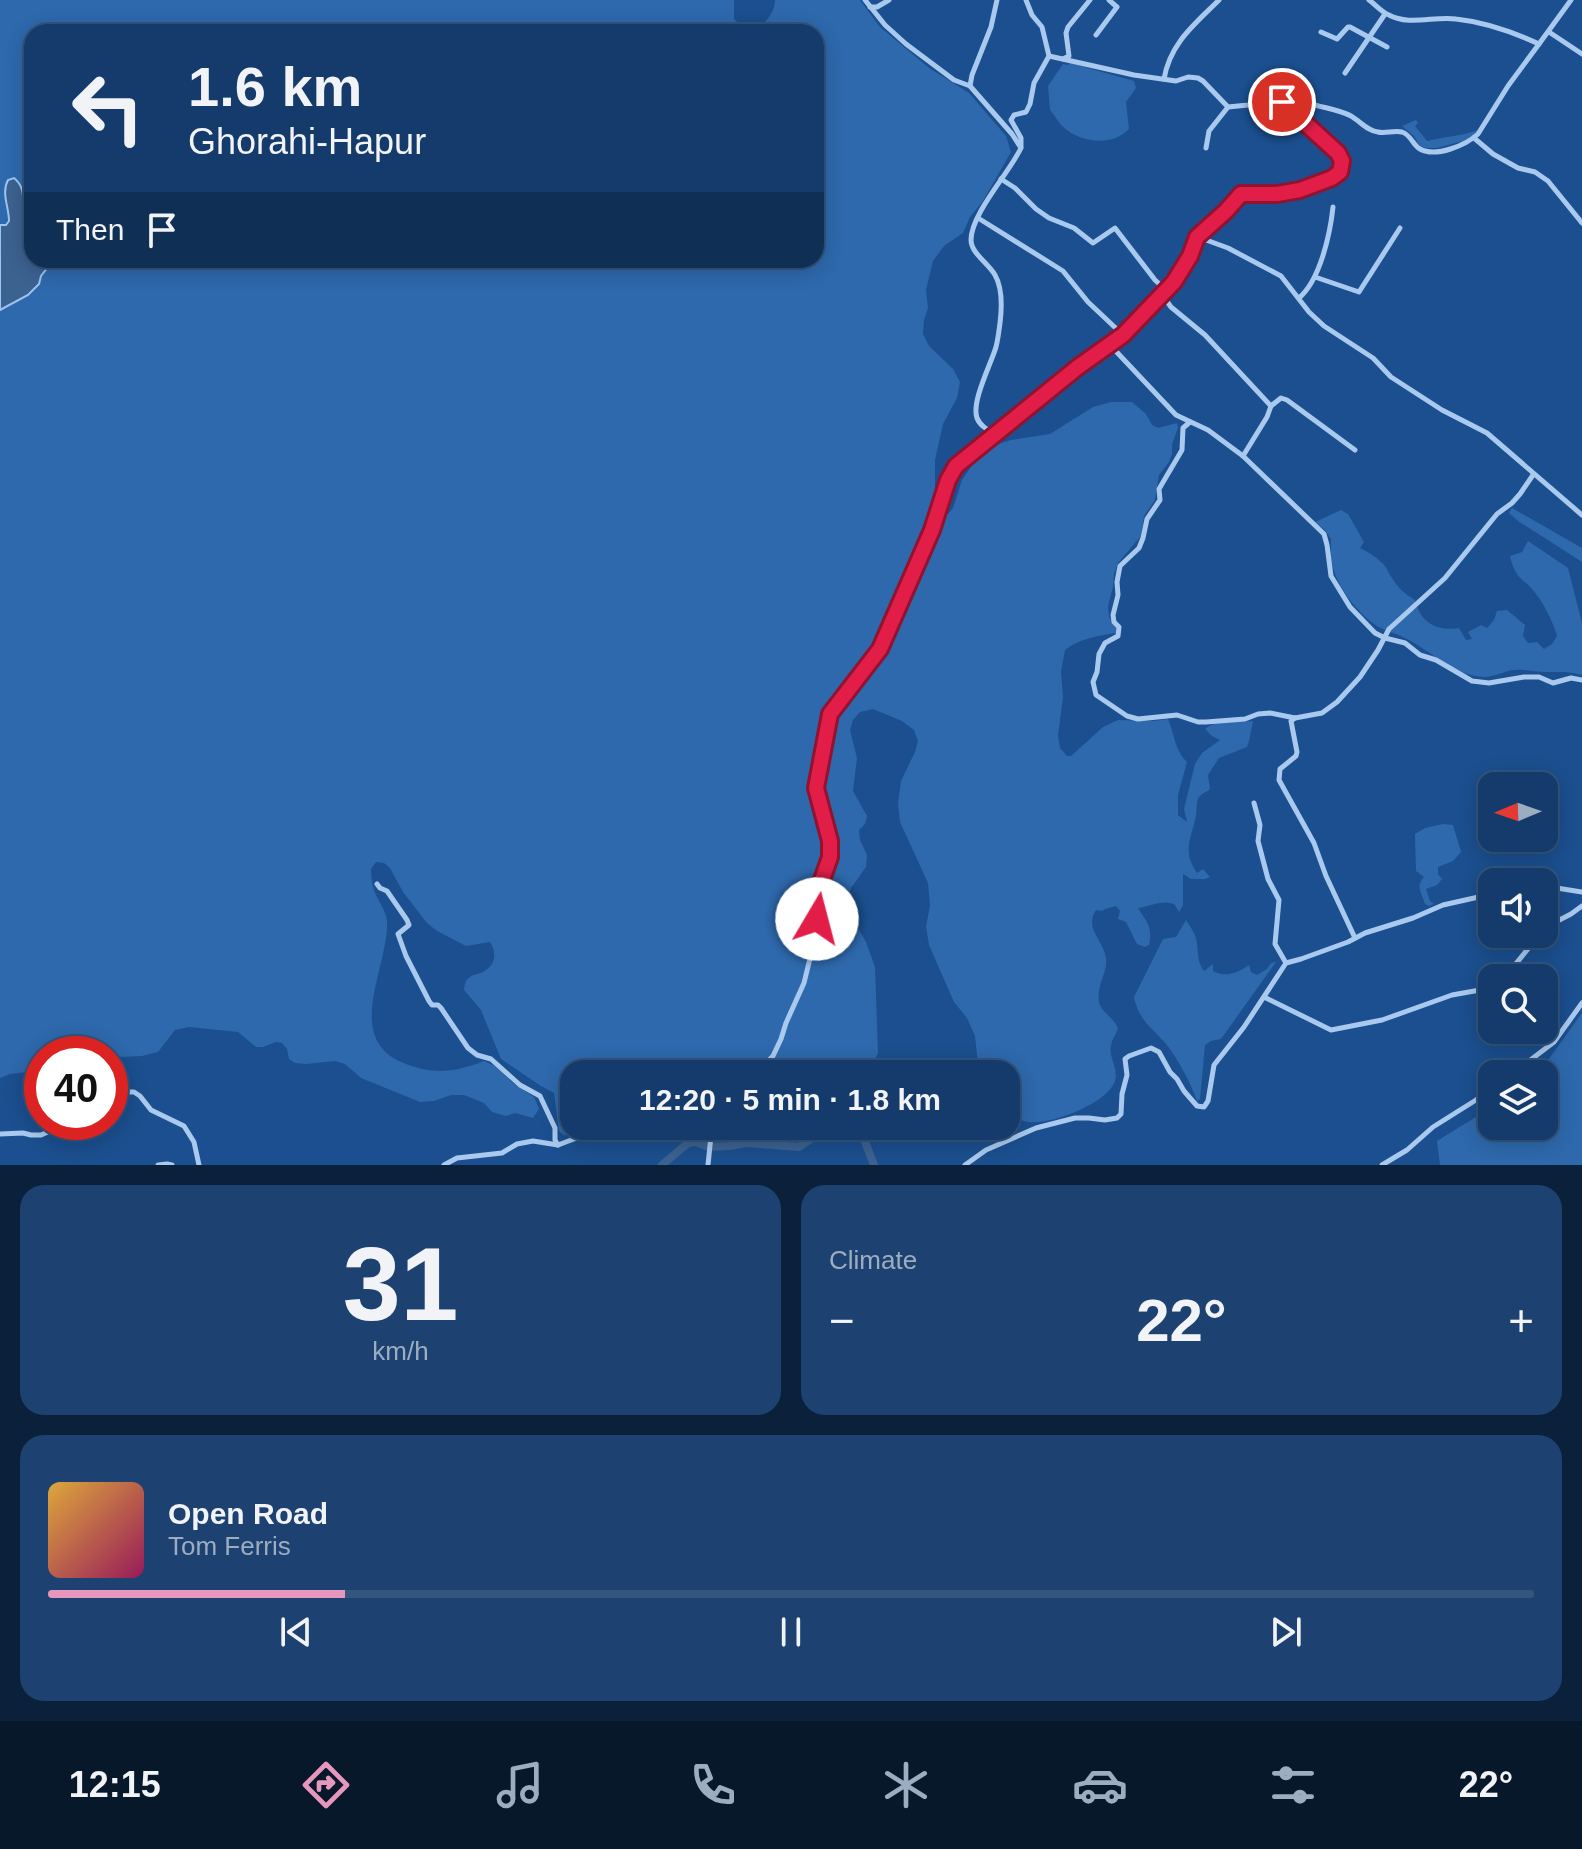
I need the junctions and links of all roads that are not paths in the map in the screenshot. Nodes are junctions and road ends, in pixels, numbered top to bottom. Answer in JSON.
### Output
{"nodes":[{"id":1,"x":865,"y":0,"type":"edge"},
{"id":2,"x":889,"y":0,"type":"edge"},
{"id":3,"x":997,"y":0,"type":"edge"},
{"id":4,"x":1026,"y":0,"type":"edge"},
{"id":5,"x":1090,"y":0,"type":"edge"},
{"id":6,"x":1109,"y":0,"type":"edge"},
{"id":7,"x":1219,"y":0,"type":"edge"},
{"id":8,"x":1369,"y":0,"type":"edge"},
{"id":9,"x":1571,"y":0,"type":"edge"},
{"id":10,"x":869,"y":7,"type":"junction"},
{"id":11,"x":1385,"y":14,"type":"junction"},
{"id":12,"x":1321,"y":32,"type":"dead end"},
{"id":13,"x":1549,"y":32,"type":"junction"},
{"id":14,"x":1096,"y":35,"type":"dead end"},
{"id":15,"x":1369,"y":38,"type":"junction"},
{"id":16,"x":1539,"y":44,"type":"junction"},
{"id":17,"x":1387,"y":47,"type":"dead end"},
{"id":18,"x":1582,"y":54,"type":"edge"},
{"id":19,"x":1049,"y":56,"type":"junction"},
{"id":20,"x":1063,"y":59,"type":"junction"},
{"id":21,"x":1345,"y":73,"type":"dead end"},
{"id":22,"x":1164,"y":79,"type":"junction"},
{"id":23,"x":970,"y":86,"type":"junction"},
{"id":24,"x":1281,"y":98,"type":"junction"},
{"id":25,"x":1228,"y":107,"type":"junction"},
{"id":26,"x":1474,"y":138,"type":"junction"},
{"id":27,"x":1021,"y":148,"type":"junction"},
{"id":28,"x":1206,"y":148,"type":"dead end"},
{"id":29,"x":1001,"y":179,"type":"junction"},
{"id":30,"x":1333,"y":207,"type":"dead end"},
{"id":31,"x":978,"y":218,"type":"junction"},
{"id":32,"x":1582,"y":223,"type":"edge"},
{"id":33,"x":1400,"y":228,"type":"dead end"},
{"id":34,"x":1197,"y":237,"type":"junction"},
{"id":35,"x":1315,"y":277,"type":"junction"},
{"id":36,"x":1167,"y":291,"type":"junction"},
{"id":37,"x":1160,"y":297,"type":"junction"},
{"id":38,"x":1299,"y":298,"type":"junction"},
{"id":39,"x":1123,"y":335,"type":"junction"},
{"id":40,"x":1111,"y":346,"type":"junction"},
{"id":41,"x":1271,"y":406,"type":"junction"},
{"id":42,"x":1190,"y":422,"type":"junction"},
{"id":43,"x":995,"y":434,"type":"junction"},
{"id":44,"x":1355,"y":450,"type":"dead end"},
{"id":45,"x":1243,"y":456,"type":"junction"},
{"id":46,"x":1533,"y":475,"type":"junction"},
{"id":47,"x":1582,"y":515,"type":"edge"},
{"id":48,"x":1385,"y":638,"type":"junction"},
{"id":49,"x":1582,"y":680,"type":"edge"},
{"id":50,"x":1295,"y":718,"type":"junction"},
{"id":51,"x":1254,"y":803,"type":"dead end"},
{"id":52,"x":377,"y":884,"type":"dead end"},
{"id":53,"x":1558,"y":888,"type":"edge"},
{"id":54,"x":1582,"y":892,"type":"edge"},
{"id":55,"x":1478,"y":897,"type":"edge"},
{"id":56,"x":1582,"y":906,"type":"edge"},
{"id":57,"x":1558,"y":921,"type":"edge"},
{"id":58,"x":1355,"y":938,"type":"junction"},
{"id":59,"x":1529,"y":948,"type":"edge"},
{"id":60,"x":1286,"y":963,"type":"junction"},
{"id":61,"x":1516,"y":964,"type":"edge"},
{"id":62,"x":1478,"y":990,"type":"edge"},
{"id":63,"x":1264,"y":997,"type":"junction"},
{"id":64,"x":1582,"y":1003,"type":"edge"},
{"id":65,"x":769,"y":1060,"type":"edge"},
{"id":66,"x":1530,"y":1060,"type":"edge"},
{"id":67,"x":128,"y":1092,"type":"edge"},
{"id":68,"x":1478,"y":1098,"type":"edge"},
{"id":69,"x":24,"y":1133,"type":"edge"},
{"id":70,"x":0,"y":1134,"type":"edge"},
{"id":71,"x":571,"y":1140,"type":"edge"},
{"id":72,"x":711,"y":1140,"type":"edge"},
{"id":73,"x":558,"y":1145,"type":"junction"},
{"id":74,"x":158,"y":1165,"type":"edge"},
{"id":75,"x":172,"y":1165,"type":"edge"},
{"id":76,"x":199,"y":1165,"type":"edge"},
{"id":77,"x":444,"y":1165,"type":"edge"},
{"id":78,"x":708,"y":1165,"type":"edge"},
{"id":79,"x":965,"y":1165,"type":"edge"},
{"id":80,"x":1382,"y":1165,"type":"edge"}],
"edges":[{"from":1,"to":10,"type":"street"},
{"from":2,"to":10,"type":"street"},
{"from":3,"to":23,"type":"street"},
{"from":4,"to":19,"type":"street"},
{"from":5,"to":20,"type":"street"},
{"from":6,"to":14,"type":"street"},
{"from":7,"to":22,"type":"street"},
{"from":8,"to":11,"type":"street"},
{"from":9,"to":13,"type":"street"},
{"from":10,"to":23,"type":"street"},
{"from":11,"to":15,"type":"street"},
{"from":11,"to":16,"type":"street"},
{"from":12,"to":15,"type":"street"},
{"from":13,"to":16,"type":"street"},
{"from":13,"to":18,"type":"street"},
{"from":15,"to":17,"type":"street"},
{"from":15,"to":21,"type":"street"},
{"from":16,"to":26,"type":"street"},
{"from":19,"to":20,"type":"street"},
{"from":19,"to":27,"type":"street"},
{"from":20,"to":22,"type":"street"},
{"from":22,"to":25,"type":"street"},
{"from":23,"to":27,"type":"street"},
{"from":24,"to":25,"type":"street"},
{"from":24,"to":26,"type":"street"},
{"from":24,"to":34,"type":"street"},
{"from":25,"to":28,"type":"street"},
{"from":26,"to":32,"type":"street"},
{"from":27,"to":29,"type":"street"},
{"from":29,"to":31,"type":"street"},
{"from":29,"to":36,"type":"street"},
{"from":30,"to":35,"type":"street"},
{"from":31,"to":39,"type":"street"},
{"from":31,"to":43,"type":"street"},
{"from":33,"to":35,"type":"street"},
{"from":34,"to":36,"type":"street"},
{"from":34,"to":38,"type":"street"},
{"from":35,"to":38,"type":"street"},
{"from":36,"to":37,"type":"street"},
{"from":37,"to":39,"type":"street"},
{"from":37,"to":41,"type":"street"},
{"from":38,"to":46,"type":"street"},
{"from":39,"to":40,"type":"street"},
{"from":40,"to":42,"type":"street"},
{"from":40,"to":43,"type":"street"},
{"from":41,"to":44,"type":"street"},
{"from":41,"to":45,"type":"street"},
{"from":42,"to":45,"type":"street"},
{"from":42,"to":50,"type":"street"},
{"from":43,"to":65,"type":"street"},
{"from":45,"to":48,"type":"street"},
{"from":46,"to":47,"type":"street"},
{"from":46,"to":48,"type":"street"},
{"from":48,"to":49,"type":"street"},
{"from":48,"to":50,"type":"street"},
{"from":50,"to":58,"type":"street"},
{"from":51,"to":60,"type":"street"},
{"from":52,"to":73,"type":"street"},
{"from":53,"to":54,"type":"street"},
{"from":55,"to":58,"type":"street"},
{"from":56,"to":57,"type":"street"},
{"from":58,"to":60,"type":"street"},
{"from":59,"to":61,"type":"street"},
{"from":60,"to":63,"type":"street"},
{"from":62,"to":63,"type":"street"},
{"from":63,"to":79,"type":"street"},
{"from":64,"to":66,"type":"street"},
{"from":67,"to":76,"type":"street"},
{"from":68,"to":80,"type":"street"},
{"from":69,"to":70,"type":"street"},
{"from":71,"to":73,"type":"street"},
{"from":72,"to":78,"type":"street"},
{"from":73,"to":77,"type":"street"},
{"from":74,"to":75,"type":"street"}]}
